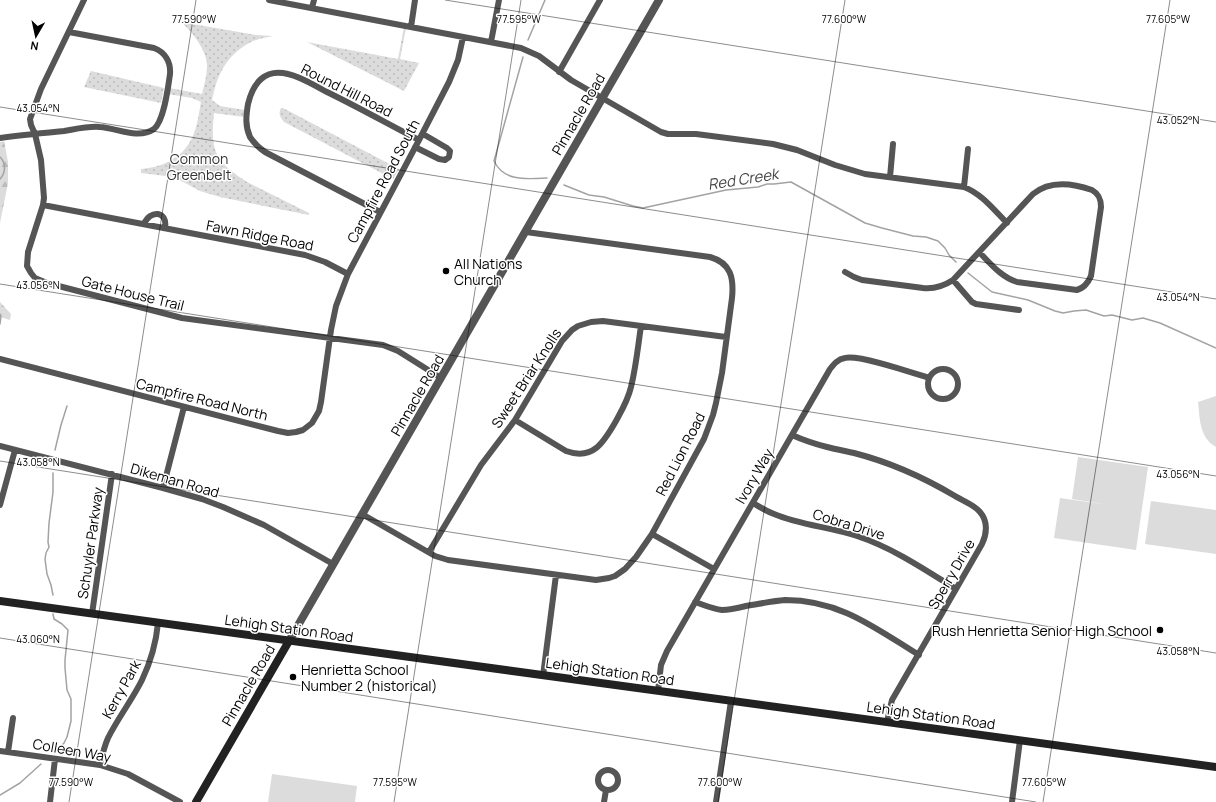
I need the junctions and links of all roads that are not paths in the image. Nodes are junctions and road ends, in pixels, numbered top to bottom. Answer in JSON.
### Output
{"nodes":[{"id":1,"x":84,"y":0,"type":"edge"},
{"id":2,"x":269,"y":0,"type":"edge"},
{"id":3,"x":314,"y":0,"type":"edge"},
{"id":4,"x":415,"y":0,"type":"edge"},
{"id":5,"x":499,"y":0,"type":"edge"},
{"id":6,"x":600,"y":0,"type":"edge"},
{"id":7,"x":659,"y":0,"type":"edge"},
{"id":8,"x":312,"y":8,"type":"junction"},
{"id":9,"x":411,"y":27,"type":"junction"},
{"id":10,"x":69,"y":32,"type":"junction"},
{"id":11,"x":463,"y":37,"type":"junction"},
{"id":12,"x":491,"y":42,"type":"junction"},
{"id":13,"x":559,"y":72,"type":"junction"},
{"id":14,"x":603,"y":98,"type":"junction"},
{"id":15,"x":35,"y":134,"type":"junction"},
{"id":16,"x":423,"y":134,"type":"junction"},
{"id":17,"x":0,"y":138,"type":"edge"},
{"id":18,"x":419,"y":140,"type":"junction"},
{"id":19,"x":893,"y":144,"type":"dead end"},
{"id":20,"x":415,"y":148,"type":"junction"},
{"id":21,"x":968,"y":149,"type":"dead end"},
{"id":22,"x":890,"y":177,"type":"junction"},
{"id":23,"x":964,"y":187,"type":"junction"},
{"id":24,"x":43,"y":205,"type":"junction"},
{"id":25,"x":380,"y":212,"type":"junction"},
{"id":26,"x":1007,"y":222,"type":"junction"},
{"id":27,"x":144,"y":224,"type":"junction"},
{"id":28,"x":165,"y":228,"type":"junction"},
{"id":29,"x":526,"y":232,"type":"junction"},
{"id":30,"x":979,"y":252,"type":"junction"},
{"id":31,"x":845,"y":272,"type":"dead end"},
{"id":32,"x":348,"y":274,"type":"junction"},
{"id":33,"x":953,"y":280,"type":"junction"},
{"id":34,"x":1019,"y":310,"type":"dead end"},
{"id":35,"x":641,"y":326,"type":"junction"},
{"id":36,"x":726,"y":337,"type":"junction"},
{"id":37,"x":330,"y":339,"type":"junction"},
{"id":38,"x":0,"y":359,"type":"edge"},
{"id":39,"x":441,"y":378,"type":"junction"},
{"id":40,"x":929,"y":378,"type":"junction"},
{"id":41,"x":184,"y":407,"type":"junction"},
{"id":42,"x":515,"y":420,"type":"junction"},
{"id":43,"x":792,"y":435,"type":"junction"},
{"id":44,"x":0,"y":446,"type":"edge"},
{"id":45,"x":15,"y":450,"type":"junction"},
{"id":46,"x":112,"y":474,"type":"junction"},
{"id":47,"x":162,"y":488,"type":"junction"},
{"id":48,"x":753,"y":503,"type":"junction"},
{"id":49,"x":0,"y":504,"type":"edge"},
{"id":50,"x":362,"y":514,"type":"junction"},
{"id":51,"x":652,"y":534,"type":"junction"},
{"id":52,"x":429,"y":552,"type":"junction"},
{"id":53,"x":333,"y":564,"type":"junction"},
{"id":54,"x":714,"y":570,"type":"junction"},
{"id":55,"x":556,"y":575,"type":"junction"},
{"id":56,"x":956,"y":589,"type":"junction"},
{"id":57,"x":0,"y":601,"type":"edge"},
{"id":58,"x":695,"y":602,"type":"junction"},
{"id":59,"x":92,"y":614,"type":"junction"},
{"id":60,"x":158,"y":624,"type":"junction"},
{"id":61,"x":288,"y":641,"type":"junction"},
{"id":62,"x":919,"y":654,"type":"junction"},
{"id":63,"x":543,"y":676,"type":"junction"},
{"id":64,"x":658,"y":691,"type":"junction"},
{"id":65,"x":731,"y":701,"type":"junction"},
{"id":66,"x":13,"y":718,"type":"dead end"},
{"id":67,"x":887,"y":722,"type":"junction"},
{"id":68,"x":1020,"y":740,"type":"junction"},
{"id":69,"x":0,"y":751,"type":"edge"},
{"id":70,"x":8,"y":752,"type":"junction"},
{"id":71,"x":55,"y":759,"type":"junction"},
{"id":72,"x":100,"y":765,"type":"junction"},
{"id":73,"x":1216,"y":767,"type":"edge"},
{"id":74,"x":606,"y":790,"type":"dead end"},
{"id":75,"x":50,"y":802,"type":"edge"},
{"id":76,"x":180,"y":802,"type":"edge"},
{"id":77,"x":196,"y":802,"type":"edge"},
{"id":78,"x":604,"y":802,"type":"edge"},
{"id":79,"x":716,"y":802,"type":"edge"},
{"id":80,"x":1012,"y":802,"type":"edge"}],
"edges":[{"from":1,"to":10,"type":"street","name":"Gate House Trail"},
{"from":2,"to":8,"type":"street"},
{"from":3,"to":8,"type":"street"},
{"from":4,"to":9,"type":"street"},
{"from":5,"to":12,"type":"street"},
{"from":6,"to":13,"type":"street"},
{"from":7,"to":14,"type":"street","name":"Pinnacle Road"},
{"from":8,"to":9,"type":"street"},
{"from":9,"to":11,"type":"street"},
{"from":10,"to":15,"type":"street","name":"Gate House Trail"},
{"from":10,"to":15,"type":"street"},
{"from":11,"to":12,"type":"street"},
{"from":11,"to":16,"type":"street","name":"Campfire Road South"},
{"from":12,"to":13,"type":"street"},
{"from":13,"to":14,"type":"street"},
{"from":14,"to":22,"type":"street"},
{"from":14,"to":29,"type":"street","name":"Pinnacle Road"},
{"from":15,"to":17,"type":"street"},
{"from":15,"to":24,"type":"street","name":"Gate House Trail"},
{"from":16,"to":18,"type":"street","name":"Campfire Road South"},
{"from":16,"to":20,"type":"street"},
{"from":18,"to":20,"type":"street","name":"Campfire Road South"},
{"from":18,"to":25,"type":"street","name":"Round Hill Road"},
{"from":19,"to":22,"type":"street"},
{"from":20,"to":25,"type":"street","name":"Campfire Road South"},
{"from":21,"to":23,"type":"street"},
{"from":22,"to":23,"type":"street"},
{"from":23,"to":26,"type":"street"},
{"from":24,"to":27,"type":"street","name":"Fawn Ridge Road"},
{"from":24,"to":37,"type":"street","name":"Gate House Trail"},
{"from":25,"to":32,"type":"street","name":"Campfire Road South"},
{"from":26,"to":30,"type":"street"},
{"from":26,"to":30,"type":"street"},
{"from":27,"to":28,"type":"street","name":"Fawn Ridge Road"},
{"from":27,"to":28,"type":"street"},
{"from":28,"to":32,"type":"street","name":"Fawn Ridge Road"},
{"from":29,"to":36,"type":"street","name":"Red Lion Road"},
{"from":29,"to":39,"type":"street","name":"Pinnacle Road"},
{"from":30,"to":33,"type":"street"},
{"from":31,"to":33,"type":"street"},
{"from":32,"to":37,"type":"street","name":"Campfire Road South"},
{"from":33,"to":34,"type":"street"},
{"from":35,"to":36,"type":"street","name":"Sweet Briar Knolls"},
{"from":35,"to":42,"type":"street","name":"Sweet Briar Knolls"},
{"from":35,"to":42,"type":"street"},
{"from":36,"to":51,"type":"street","name":"Red Lion Road"},
{"from":37,"to":39,"type":"street","name":"Gate House Trail"},
{"from":37,"to":41,"type":"street","name":"Campfire Road North"},
{"from":38,"to":41,"type":"street","name":"Campfire Road North"},
{"from":39,"to":50,"type":"street","name":"Pinnacle Road"},
{"from":40,"to":40,"type":"street"},
{"from":40,"to":43,"type":"street","name":"Ivory Way"},
{"from":41,"to":47,"type":"street"},
{"from":42,"to":52,"type":"street","name":"Sweet Briar Knolls"},
{"from":43,"to":48,"type":"street","name":"Ivory Way"},
{"from":43,"to":56,"type":"street","name":"Sperry Drive"},
{"from":44,"to":45,"type":"street","name":"Dikeman Road"},
{"from":45,"to":46,"type":"street","name":"Dikeman Road"},
{"from":45,"to":49,"type":"street"},
{"from":46,"to":47,"type":"street","name":"Dikeman Road"},
{"from":46,"to":59,"type":"street","name":"Schuyler Parkway"},
{"from":47,"to":53,"type":"street","name":"Dikeman Road"},
{"from":48,"to":54,"type":"street","name":"Ivory Way"},
{"from":48,"to":56,"type":"street","name":"Cobra Drive"},
{"from":50,"to":52,"type":"street","name":"Red Lion Road"},
{"from":50,"to":53,"type":"street","name":"Pinnacle Road"},
{"from":51,"to":54,"type":"street"},
{"from":51,"to":55,"type":"street","name":"Red Lion Road"},
{"from":52,"to":55,"type":"street","name":"Red Lion Road"},
{"from":53,"to":61,"type":"street","name":"Pinnacle Road"},
{"from":54,"to":58,"type":"street","name":"Ivory Way"},
{"from":55,"to":63,"type":"street"},
{"from":56,"to":62,"type":"street","name":"Sperry Drive"},
{"from":57,"to":59,"type":"main road","name":"Lehigh Station Road"},
{"from":58,"to":62,"type":"street"},
{"from":58,"to":64,"type":"street","name":"Ivory Way"},
{"from":59,"to":60,"type":"main road","name":"Lehigh Station Road"},
{"from":60,"to":61,"type":"main road","name":"Lehigh Station Road"},
{"from":60,"to":72,"type":"street","name":"Kerry Park"},
{"from":61,"to":63,"type":"main road","name":"Lehigh Station Road"},
{"from":61,"to":77,"type":"main road","name":"Pinnacle Road"},
{"from":62,"to":67,"type":"street","name":"Sperry Drive"},
{"from":63,"to":64,"type":"main road","name":"Lehigh Station Road"},
{"from":64,"to":65,"type":"main road","name":"Lehigh Station Road"},
{"from":65,"to":67,"type":"main road","name":"Lehigh Station Road"},
{"from":65,"to":79,"type":"street"},
{"from":66,"to":70,"type":"street"},
{"from":67,"to":68,"type":"main road","name":"Lehigh Station Road"},
{"from":68,"to":73,"type":"main road","name":"Lehigh Station Road"},
{"from":68,"to":80,"type":"street"},
{"from":69,"to":70,"type":"street","name":"Colleen Way"},
{"from":70,"to":71,"type":"street","name":"Colleen Way"},
{"from":71,"to":72,"type":"street","name":"Colleen Way"},
{"from":71,"to":75,"type":"street"},
{"from":72,"to":76,"type":"street","name":"Colleen Way"},
{"from":74,"to":78,"type":"street"}]}
